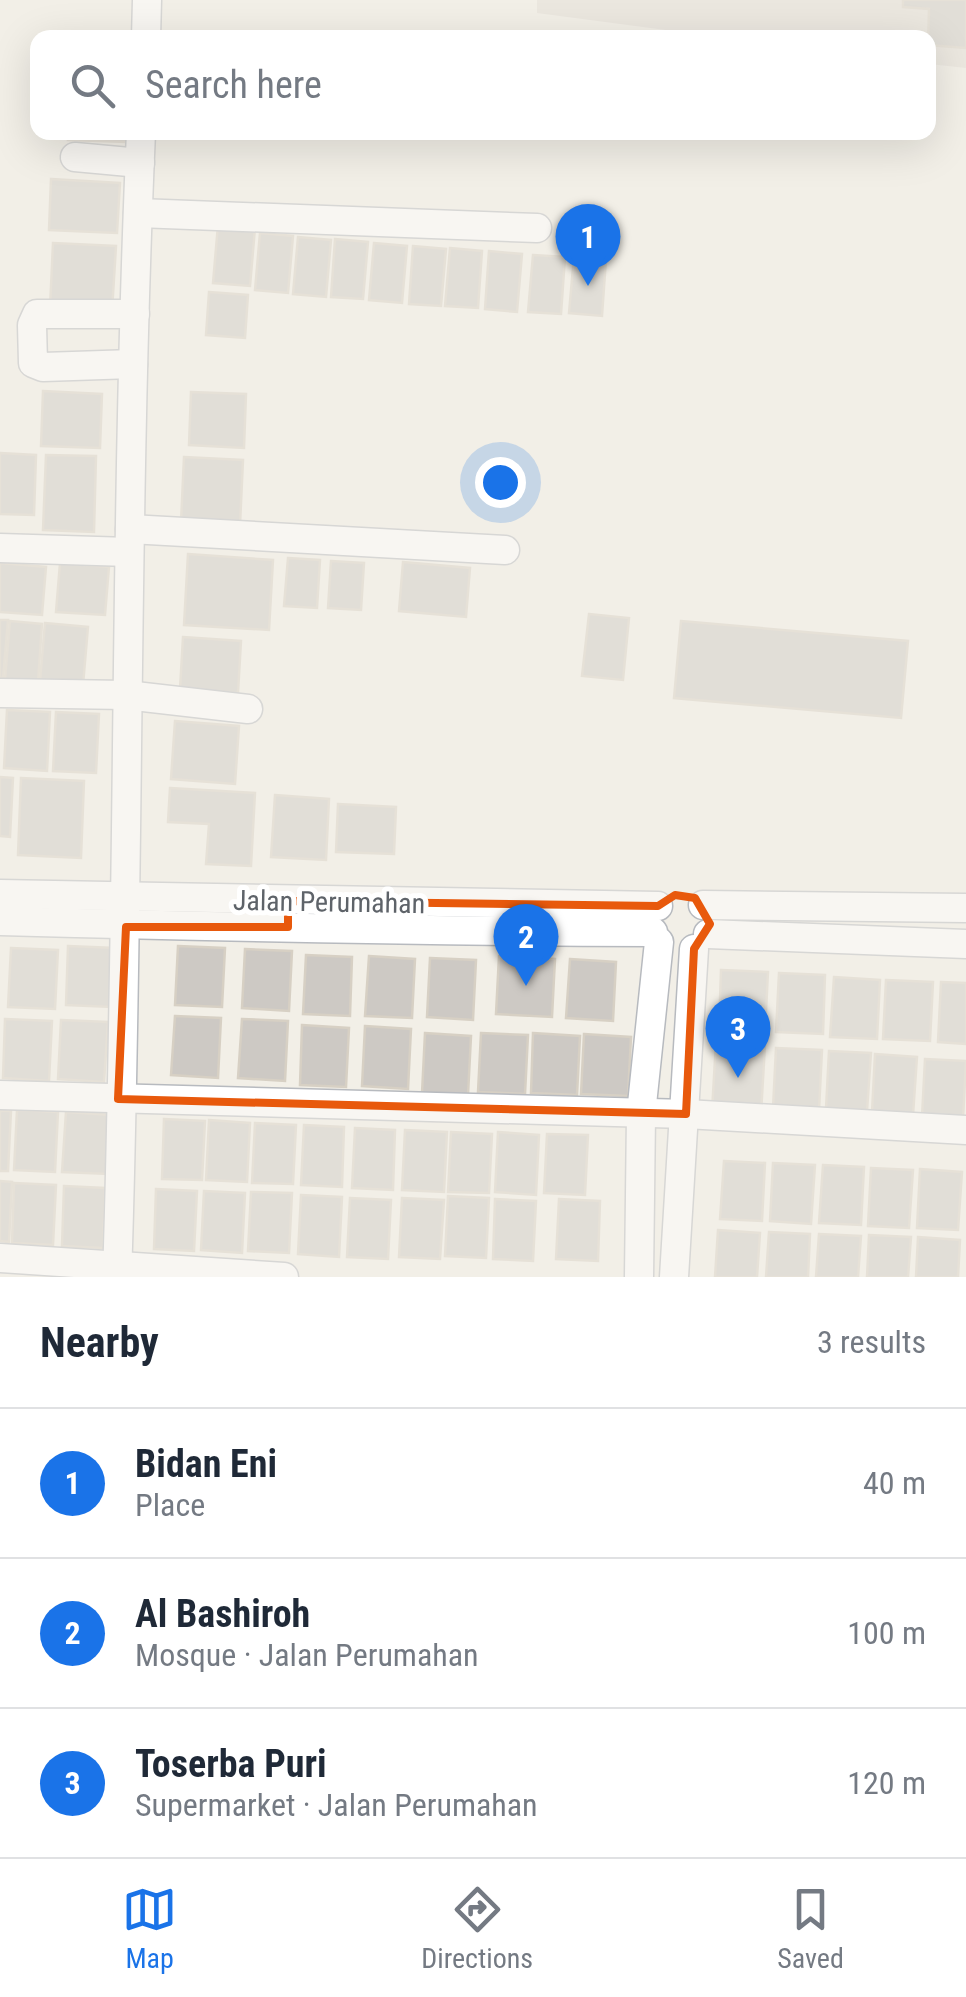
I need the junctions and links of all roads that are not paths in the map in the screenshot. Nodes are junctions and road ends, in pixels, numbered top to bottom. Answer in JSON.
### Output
{"nodes":[{"id":1,"x":148,"y":0,"type":"edge"},
{"id":2,"x":146,"y":30,"type":"edge"},
{"id":3,"x":141,"y":140,"type":"edge"},
{"id":4,"x":75,"y":157,"type":"dead end"},
{"id":5,"x":140,"y":163,"type":"junction"},
{"id":6,"x":138,"y":213,"type":"junction"},
{"id":7,"x":537,"y":228,"type":"dead end"},
{"id":8,"x":135,"y":314,"type":"junction"},
{"id":9,"x":132,"y":364,"type":"junction"},
{"id":10,"x":130,"y":541,"type":"junction"},
{"id":11,"x":0,"y":548,"type":"edge"},
{"id":12,"x":504,"y":550,"type":"dead end"},
{"id":13,"x":0,"y":694,"type":"edge"},
{"id":14,"x":126,"y":695,"type":"junction"},
{"id":15,"x":248,"y":709,"type":"dead end"},
{"id":16,"x":0,"y":894,"type":"edge"},
{"id":17,"x":128,"y":897,"type":"junction"},
{"id":18,"x":703,"y":904,"type":"junction"},
{"id":19,"x":966,"y":908,"type":"edge"},
{"id":20,"x":288,"y":914,"type":"junction"},
{"id":21,"x":0,"y":921,"type":"edge"},
{"id":22,"x":126,"y":927,"type":"junction"},
{"id":23,"x":657,"y":927,"type":"junction"},
{"id":24,"x":701,"y":941,"type":"junction"},
{"id":25,"x":966,"y":944,"type":"edge"},
{"id":26,"x":0,"y":1094,"type":"edge"},
{"id":27,"x":118,"y":1100,"type":"junction"},
{"id":28,"x":641,"y":1114,"type":"junction"},
{"id":29,"x":686,"y":1114,"type":"junction"},
{"id":30,"x":966,"y":1130,"type":"edge"},
{"id":31,"x":0,"y":1258,"type":"edge"},
{"id":32,"x":117,"y":1271,"type":"edge"},
{"id":33,"x":284,"y":1277,"type":"edge"},
{"id":34,"x":639,"y":1277,"type":"edge"},
{"id":35,"x":674,"y":1277,"type":"edge"}],
"edges":[{"from":1,"to":2,"type":"street"},
{"from":3,"to":5,"type":"street"},
{"from":4,"to":5,"type":"street"},
{"from":5,"to":6,"type":"street"},
{"from":6,"to":7,"type":"street"},
{"from":6,"to":8,"type":"street"},
{"from":8,"to":9,"type":"street"},
{"from":8,"to":9,"type":"street"},
{"from":9,"to":10,"type":"street"},
{"from":10,"to":11,"type":"street"},
{"from":10,"to":12,"type":"street"},
{"from":10,"to":14,"type":"street"},
{"from":13,"to":14,"type":"street"},
{"from":14,"to":15,"type":"street"},
{"from":14,"to":17,"type":"street"},
{"from":16,"to":17,"type":"street","name":"Jalan Perumahan"},
{"from":17,"to":20,"type":"street","name":"Jalan Perumahan"},
{"from":17,"to":22,"type":"street"},
{"from":18,"to":19,"type":"street"},
{"from":18,"to":23,"type":"street"},
{"from":18,"to":24,"type":"street"},
{"from":20,"to":22,"type":"street","name":"Jalan Perumahan"},
{"from":20,"to":23,"type":"street","name":"Jalan Perumahan"},
{"from":21,"to":22,"type":"street","name":"Jalan Perumahan"},
{"from":22,"to":27,"type":"street"},
{"from":23,"to":24,"type":"street"},
{"from":23,"to":28,"type":"street"},
{"from":24,"to":25,"type":"street"},
{"from":24,"to":29,"type":"street"},
{"from":26,"to":27,"type":"street"},
{"from":27,"to":28,"type":"street"},
{"from":27,"to":32,"type":"street"},
{"from":28,"to":29,"type":"street"},
{"from":28,"to":34,"type":"street"},
{"from":29,"to":30,"type":"street"},
{"from":29,"to":35,"type":"street"},
{"from":31,"to":32,"type":"street"},
{"from":32,"to":33,"type":"street"}]}
